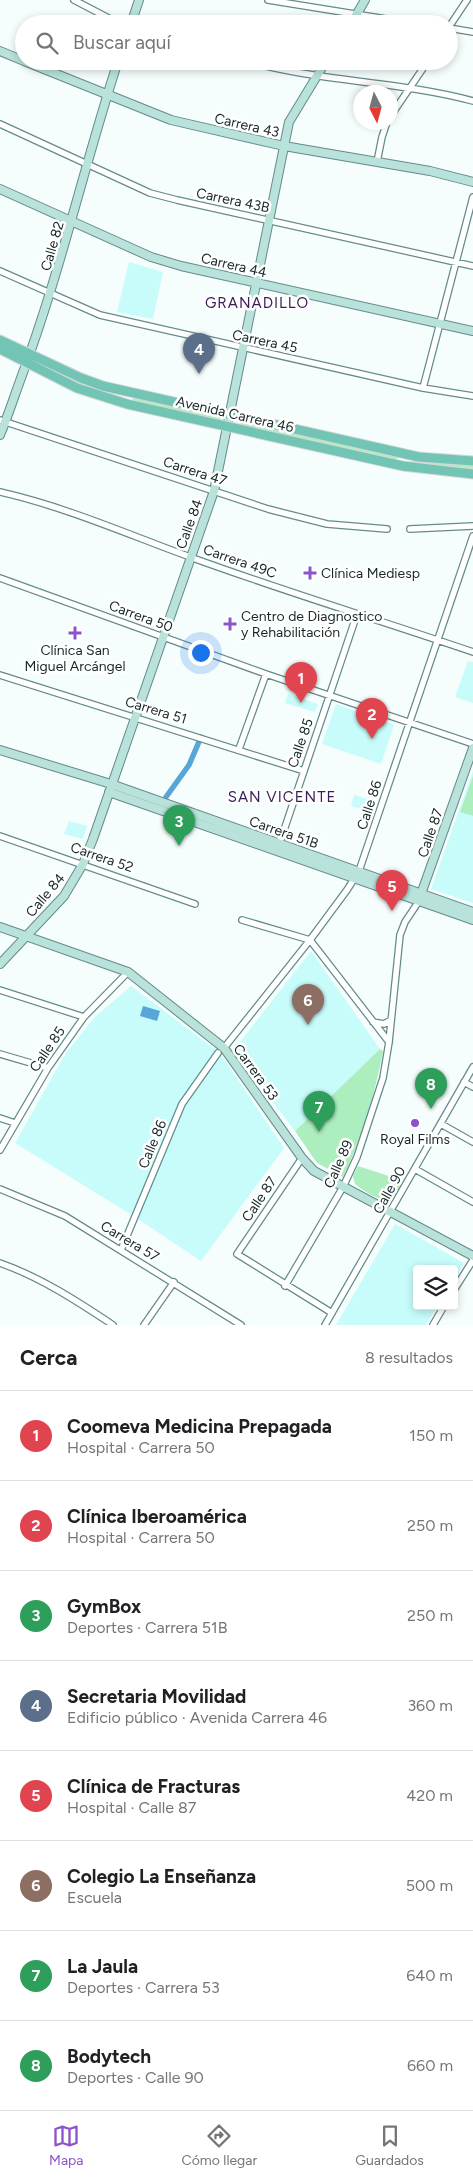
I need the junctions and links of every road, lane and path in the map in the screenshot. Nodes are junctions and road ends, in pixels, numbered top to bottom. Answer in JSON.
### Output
{"nodes":[{"id":1,"x":74,"y":0,"type":"edge"},
{"id":2,"x":139,"y":0,"type":"edge"},
{"id":3,"x":268,"y":0,"type":"edge"},
{"id":4,"x":366,"y":0,"type":"edge"},
{"id":5,"x":467,"y":0,"type":"edge"},
{"id":6,"x":103,"y":15,"type":"edge"},
{"id":7,"x":134,"y":15,"type":"edge"},
{"id":8,"x":356,"y":15,"type":"joint"},
{"id":9,"x":457,"y":15,"type":"edge"},
{"id":10,"x":458,"y":30,"type":"edge"},
{"id":11,"x":473,"y":32,"type":"edge"},
{"id":12,"x":0,"y":51,"type":"edge"},
{"id":13,"x":15,"y":57,"type":"edge"},
{"id":14,"x":46,"y":70,"type":"edge"},
{"id":15,"x":115,"y":70,"type":"edge"},
{"id":16,"x":285,"y":70,"type":"edge"},
{"id":17,"x":320,"y":70,"type":"edge"},
{"id":18,"x":422,"y":70,"type":"edge"},
{"id":19,"x":315,"y":77,"type":"junction"},
{"id":20,"x":410,"y":89,"type":"junction"},
{"id":21,"x":107,"y":95,"type":"junction"},
{"id":22,"x":473,"y":101,"type":"edge"},
{"id":23,"x":398,"y":106,"type":"edge"},
{"id":24,"x":0,"y":124,"type":"edge"},
{"id":25,"x":385,"y":130,"type":"edge"},
{"id":26,"x":284,"y":146,"type":"junction"},
{"id":27,"x":377,"y":162,"type":"junction"},
{"id":28,"x":87,"y":163,"type":"junction"},
{"id":29,"x":473,"y":182,"type":"edge"},
{"id":30,"x":0,"y":189,"type":"edge"},
{"id":31,"x":473,"y":197,"type":"edge"},
{"id":32,"x":270,"y":221,"type":"junction"},
{"id":33,"x":72,"y":222,"type":"junction"},
{"id":34,"x":456,"y":262,"type":"junction"},
{"id":35,"x":473,"y":266,"type":"edge"},
{"id":36,"x":0,"y":271,"type":"edge"},
{"id":37,"x":258,"y":283,"type":"junction"},
{"id":38,"x":51,"y":293,"type":"junction"},
{"id":39,"x":440,"y":324,"type":"junction"},
{"id":40,"x":473,"y":331,"type":"edge"},
{"id":41,"x":0,"y":340,"type":"edge"},
{"id":42,"x":0,"y":349,"type":"edge"},
{"id":43,"x":244,"y":349,"type":"junction"},
{"id":44,"x":29,"y":358,"type":"junction"},
{"id":45,"x":423,"y":388,"type":"junction"},
{"id":46,"x":130,"y":392,"type":"junction"},
{"id":47,"x":473,"y":396,"type":"edge"},
{"id":48,"x":127,"y":404,"type":"junction"},
{"id":49,"x":231,"y":414,"type":"junction"},
{"id":50,"x":3,"y":421,"type":"edge"},
{"id":51,"x":228,"y":426,"type":"junction"},
{"id":52,"x":0,"y":435,"type":"edge"},
{"id":53,"x":406,"y":454,"type":"junction"},
{"id":54,"x":473,"y":461,"type":"edge"},
{"id":55,"x":402,"y":467,"type":"junction"},
{"id":56,"x":473,"y":474,"type":"edge"},
{"id":57,"x":214,"y":491,"type":"junction"},
{"id":58,"x":0,"y":492,"type":"edge"},
{"id":59,"x":473,"y":526,"type":"edge"},
{"id":60,"x":387,"y":529,"type":"dead end"},
{"id":61,"x":410,"y":529,"type":"dead end"},
{"id":62,"x":473,"y":536,"type":"edge"},
{"id":63,"x":190,"y":557,"type":"junction"},
{"id":64,"x":0,"y":578,"type":"edge"},
{"id":65,"x":358,"y":614,"type":"junction"},
{"id":66,"x":163,"y":637,"type":"junction"},
{"id":67,"x":437,"y":640,"type":"junction"},
{"id":68,"x":473,"y":652,"type":"edge"},
{"id":69,"x":266,"y":674,"type":"junction"},
{"id":70,"x":0,"y":675,"type":"edge"},
{"id":71,"x":330,"y":695,"type":"junction"},
{"id":72,"x":135,"y":717,"type":"junction"},
{"id":73,"x":410,"y":721,"type":"junction"},
{"id":74,"x":473,"y":744,"type":"edge"},
{"id":75,"x":473,"y":748,"type":"edge"},
{"id":76,"x":239,"y":749,"type":"junction"},
{"id":77,"x":0,"y":750,"type":"edge"},
{"id":78,"x":304,"y":771,"type":"junction"},
{"id":79,"x":110,"y":788,"type":"junction"},
{"id":80,"x":0,"y":836,"type":"edge"},
{"id":81,"x":278,"y":842,"type":"junction"},
{"id":82,"x":272,"y":849,"type":"junction"},
{"id":83,"x":83,"y":864,"type":"junction"},
{"id":84,"x":357,"y":875,"type":"junction"},
{"id":85,"x":420,"y":897,"type":"junction"},
{"id":86,"x":195,"y":904,"type":"dead end"},
{"id":87,"x":473,"y":912,"type":"edge"},
{"id":88,"x":242,"y":920,"type":"dead end"},
{"id":89,"x":473,"y":920,"type":"edge"},
{"id":90,"x":0,"y":927,"type":"edge"},
{"id":91,"x":26,"y":936,"type":"junction"},
{"id":92,"x":310,"y":940,"type":"junction"},
{"id":93,"x":0,"y":964,"type":"edge"},
{"id":94,"x":128,"y":972,"type":"junction"},
{"id":95,"x":0,"y":990,"type":"edge"},
{"id":96,"x":84,"y":1017,"type":"junction"},
{"id":97,"x":392,"y":1020,"type":"junction"},
{"id":98,"x":373,"y":1022,"type":"junction"},
{"id":99,"x":389,"y":1042,"type":"junction"},
{"id":100,"x":221,"y":1050,"type":"junction"},
{"id":101,"x":0,"y":1054,"type":"edge"},
{"id":102,"x":473,"y":1067,"type":"edge"},
{"id":103,"x":48,"y":1068,"type":"junction"},
{"id":104,"x":464,"y":1082,"type":"junction"},
{"id":105,"x":473,"y":1087,"type":"edge"},
{"id":106,"x":0,"y":1118,"type":"edge"},
{"id":107,"x":15,"y":1123,"type":"junction"},
{"id":108,"x":441,"y":1124,"type":"junction"},
{"id":109,"x":473,"y":1142,"type":"edge"},
{"id":110,"x":0,"y":1150,"type":"edge"},
{"id":111,"x":302,"y":1158,"type":"junction"},
{"id":112,"x":415,"y":1169,"type":"junction"},
{"id":113,"x":343,"y":1187,"type":"junction"},
{"id":114,"x":0,"y":1189,"type":"edge"},
{"id":115,"x":473,"y":1202,"type":"edge"},
{"id":116,"x":391,"y":1213,"type":"junction"},
{"id":117,"x":121,"y":1250,"type":"junction"},
{"id":118,"x":473,"y":1256,"type":"edge"},
{"id":119,"x":473,"y":1260,"type":"edge"},
{"id":120,"x":0,"y":1263,"type":"edge"},
{"id":121,"x":174,"y":1282,"type":"junction"},
{"id":122,"x":458,"y":1284,"type":"edge"},
{"id":123,"x":285,"y":1286,"type":"junction"},
{"id":124,"x":442,"y":1310,"type":"edge"},
{"id":125,"x":332,"y":1314,"type":"junction"},
{"id":126,"x":113,"y":1325,"type":"edge"},
{"id":127,"x":144,"y":1325,"type":"edge"},
{"id":128,"x":241,"y":1325,"type":"edge"},
{"id":129,"x":325,"y":1325,"type":"edge"},
{"id":130,"x":433,"y":1325,"type":"edge"}],
"edges":[{"from":1,"to":6,"type":"street"},
{"from":2,"to":7,"type":"street"},
{"from":3,"to":8,"type":"street"},
{"from":4,"to":8,"type":"street"},
{"from":5,"to":9,"type":"street"},
{"from":10,"to":11,"type":"street"},
{"from":12,"to":13,"type":"street","name":"Carrera 43"},
{"from":14,"to":21,"type":"street","name":"Carrera 43"},
{"from":15,"to":21,"type":"street","name":"Calle 82"},
{"from":16,"to":19,"type":"street"},
{"from":17,"to":19,"type":"street","name":"Calle 84"},
{"from":18,"to":20,"type":"street"},
{"from":19,"to":20,"type":"street"},
{"from":19,"to":26,"type":"street","name":"Calle 84"},
{"from":20,"to":22,"type":"street"},
{"from":20,"to":23,"type":"street"},
{"from":21,"to":26,"type":"street","name":"Carrera 43"},
{"from":21,"to":28,"type":"street","name":"Calle 82"},
{"from":24,"to":28,"type":"street","name":"Carrera 43B"},
{"from":25,"to":27,"type":"street"},
{"from":26,"to":27,"type":"street","name":"Carrera 43"},
{"from":26,"to":32,"type":"street","name":"Calle 84"},
{"from":27,"to":29,"type":"street","name":"Carrera 43"},
{"from":28,"to":32,"type":"street","name":"Carrera 43B"},
{"from":28,"to":33,"type":"street","name":"Calle 82"},
{"from":30,"to":33,"type":"street","name":"Carrera 44"},
{"from":31,"to":34,"type":"street"},
{"from":32,"to":34,"type":"street","name":"Carrera 43B"},
{"from":32,"to":37,"type":"street","name":"Calle 84"},
{"from":33,"to":37,"type":"street","name":"Carrera 44"},
{"from":33,"to":38,"type":"street","name":"Calle 82"},
{"from":34,"to":35,"type":"street","name":"Carrera 43B"},
{"from":34,"to":39,"type":"street"},
{"from":36,"to":38,"type":"street","name":"Carrera 45"},
{"from":37,"to":39,"type":"street","name":"Carrera 44"},
{"from":37,"to":43,"type":"street","name":"Calle 84"},
{"from":38,"to":43,"type":"street","name":"Carrera 45"},
{"from":38,"to":44,"type":"street","name":"Calle 82"},
{"from":39,"to":40,"type":"street","name":"Carrera 44"},
{"from":39,"to":45,"type":"street"},
{"from":41,"to":44,"type":"main road","name":"Avenida Carrera 46"},
{"from":42,"to":44,"type":"main road","name":"Avenida Carrera 46"},
{"from":43,"to":45,"type":"street","name":"Carrera 45"},
{"from":43,"to":49,"type":"street","name":"Calle 84"},
{"from":44,"to":46,"type":"main road","name":"Avenida Carrera 46"},
{"from":44,"to":48,"type":"main road","name":"Avenida Carrera 46"},
{"from":44,"to":50,"type":"street","name":"Calle 82"},
{"from":45,"to":47,"type":"street","name":"Carrera 45"},
{"from":46,"to":48,"type":"main road"},
{"from":46,"to":49,"type":"main road","name":"Avenida Carrera 46"},
{"from":48,"to":51,"type":"main road","name":"Avenida Carrera 46"},
{"from":49,"to":51,"type":"street","name":"Calle 84"},
{"from":49,"to":53,"type":"main road","name":"Avenida Carrera 46"},
{"from":50,"to":52,"type":"street","name":"Calle 82"},
{"from":50,"to":57,"type":"street","name":"Carrera 47"},
{"from":51,"to":55,"type":"main road","name":"Avenida Carrera 46"},
{"from":51,"to":57,"type":"street","name":"Calle 84"},
{"from":53,"to":54,"type":"main road","name":"Avenida Carrera 46"},
{"from":53,"to":55,"type":"street"},
{"from":55,"to":56,"type":"main road","name":"Avenida Carrera 46"},
{"from":57,"to":60,"type":"street","name":"Carrera 47"},
{"from":57,"to":63,"type":"street","name":"Calle 84"},
{"from":58,"to":63,"type":"street","name":"Carrera 49C"},
{"from":59,"to":61,"type":"street"},
{"from":62,"to":67,"type":"street","name":"Calle 86"},
{"from":63,"to":65,"type":"street","name":"Carrera 49C"},
{"from":63,"to":66,"type":"street","name":"Calle 84"},
{"from":64,"to":66,"type":"street","name":"Carrera 50"},
{"from":65,"to":67,"type":"street","name":"Carrera 49C"},
{"from":65,"to":71,"type":"street","name":"Calle 85"},
{"from":66,"to":69,"type":"street","name":"Carrera 50"},
{"from":66,"to":72,"type":"street","name":"Calle 84"},
{"from":67,"to":68,"type":"street","name":"Carrera 49C"},
{"from":67,"to":73,"type":"street","name":"Calle 86"},
{"from":69,"to":71,"type":"street","name":"Carrera 50"},
{"from":69,"to":76,"type":"street"},
{"from":70,"to":72,"type":"street","name":"Carrera 51"},
{"from":71,"to":73,"type":"street","name":"Carrera 50"},
{"from":71,"to":78,"type":"street","name":"Calle 85"},
{"from":72,"to":76,"type":"street","name":"Carrera 51"},
{"from":72,"to":79,"type":"street","name":"Calle 84"},
{"from":73,"to":74,"type":"street","name":"Carrera 50"},
{"from":73,"to":84,"type":"street","name":"Calle 86"},
{"from":75,"to":85,"type":"street","name":"Calle 87"},
{"from":76,"to":78,"type":"street","name":"Carrera 51"},
{"from":77,"to":79,"type":"street","name":"Carrera 51B"},
{"from":78,"to":81,"type":"street","name":"Calle 85"},
{"from":79,"to":81,"type":"street","name":"Carrera 51B"},
{"from":79,"to":82,"type":"street","name":"Carrera 51B"},
{"from":79,"to":83,"type":"street","name":"Calle 84"},
{"from":80,"to":83,"type":"street","name":"Carrera 52"},
{"from":81,"to":82,"type":"street","name":"Calle 85"},
{"from":81,"to":84,"type":"street","name":"Carrera 51B"},
{"from":82,"to":84,"type":"street","name":"Carrera 51B"},
{"from":83,"to":86,"type":"street","name":"Carrera 52"},
{"from":83,"to":91,"type":"street","name":"Calle 84"},
{"from":84,"to":85,"type":"street","name":"Carrera 51B"},
{"from":84,"to":92,"type":"street","name":"Calle 86"},
{"from":85,"to":87,"type":"street","name":"Carrera 51B"},
{"from":85,"to":89,"type":"street","name":"Carrera 51B"},
{"from":85,"to":97,"type":"street","name":"Calle 87"},
{"from":88,"to":92,"type":"street"},
{"from":90,"to":91,"type":"street","name":"Carrera 53"},
{"from":91,"to":93,"type":"street","name":"Calle 84"},
{"from":91,"to":94,"type":"street","name":"Carrera 53"},
{"from":92,"to":98,"type":"street"},
{"from":92,"to":100,"type":"street","name":"Calle 86"},
{"from":94,"to":96,"type":"street","name":"Calle 85"},
{"from":94,"to":100,"type":"street","name":"Carrera 53"},
{"from":95,"to":96,"type":"street"},
{"from":96,"to":103,"type":"street","name":"Calle 85"},
{"from":97,"to":98,"type":"street"},
{"from":97,"to":99,"type":"street","name":"Calle 87"},
{"from":98,"to":99,"type":"street"},
{"from":99,"to":113,"type":"street","name":"Calle 89"},
{"from":100,"to":111,"type":"street","name":"Carrera 53"},
{"from":100,"to":117,"type":"street","name":"Calle 86"},
{"from":101,"to":103,"type":"street"},
{"from":102,"to":104,"type":"street","name":"Calle 90"},
{"from":103,"to":107,"type":"street","name":"Calle 85"},
{"from":104,"to":105,"type":"street"},
{"from":104,"to":108,"type":"street","name":"Calle 90"},
{"from":106,"to":107,"type":"street"},
{"from":107,"to":110,"type":"street","name":"Calle 85"},
{"from":108,"to":109,"type":"street"},
{"from":108,"to":112,"type":"street","name":"Calle 90"},
{"from":111,"to":113,"type":"street","name":"Carrera 53"},
{"from":111,"to":123,"type":"street","name":"Calle 87"},
{"from":112,"to":115,"type":"street"},
{"from":112,"to":116,"type":"street","name":"Calle 90"},
{"from":113,"to":116,"type":"street","name":"Carrera 53"},
{"from":113,"to":123,"type":"street","name":"Calle 89"},
{"from":114,"to":117,"type":"street","name":"Carrera 57"},
{"from":116,"to":118,"type":"street","name":"Carrera 53"},
{"from":116,"to":125,"type":"street","name":"Calle 90"},
{"from":117,"to":121,"type":"street","name":"Carrera 57"},
{"from":119,"to":122,"type":"street"},
{"from":120,"to":126,"type":"street"},
{"from":121,"to":127,"type":"street"},
{"from":121,"to":128,"type":"street","name":"Carrera 57"},
{"from":123,"to":125,"type":"street"},
{"from":124,"to":130,"type":"street"},
{"from":125,"to":129,"type":"street","name":"Calle 90"}]}
